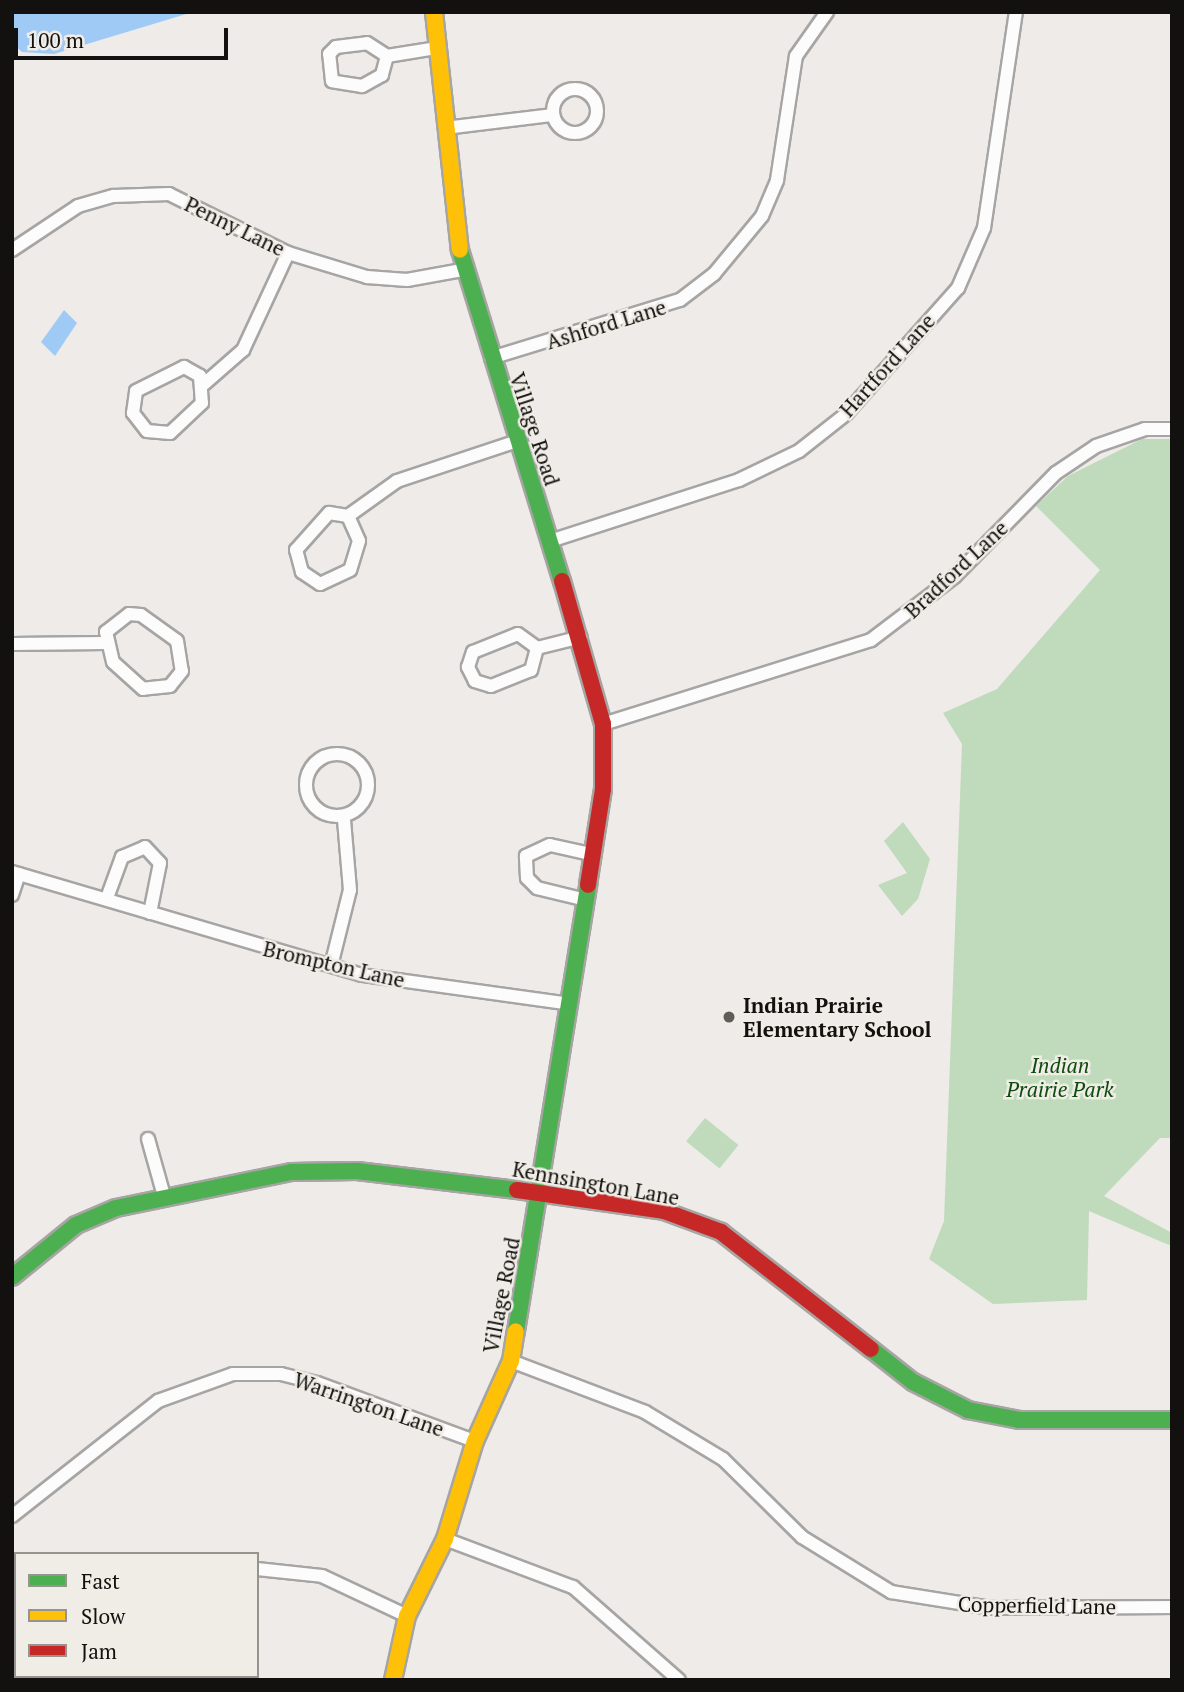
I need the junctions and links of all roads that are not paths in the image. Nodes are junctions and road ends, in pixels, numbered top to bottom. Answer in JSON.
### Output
{"nodes":[{"id":1,"x":434,"y":12,"type":"edge"},
{"id":2,"x":827,"y":12,"type":"edge"},
{"id":3,"x":1016,"y":12,"type":"edge"},
{"id":4,"x":437,"y":48,"type":"junction"},
{"id":5,"x":387,"y":57,"type":"junction"},
{"id":6,"x":553,"y":116,"type":"dead end"},
{"id":7,"x":445,"y":128,"type":"junction"},
{"id":8,"x":14,"y":245,"type":"edge"},
{"id":9,"x":288,"y":253,"type":"junction"},
{"id":10,"x":462,"y":271,"type":"junction"},
{"id":11,"x":491,"y":358,"type":"junction"},
{"id":12,"x":204,"y":384,"type":"junction"},
{"id":13,"x":1172,"y":429,"type":"edge"},
{"id":14,"x":517,"y":441,"type":"junction"},
{"id":15,"x":348,"y":516,"type":"junction"},
{"id":16,"x":550,"y":541,"type":"junction"},
{"id":17,"x":581,"y":637,"type":"junction"},
{"id":18,"x":105,"y":643,"type":"junction"},
{"id":19,"x":12,"y":644,"type":"edge"},
{"id":20,"x":537,"y":648,"type":"junction"},
{"id":21,"x":603,"y":724,"type":"junction"},
{"id":22,"x":344,"y":820,"type":"junction"},
{"id":23,"x":591,"y":854,"type":"junction"},
{"id":24,"x":15,"y":873,"type":"edge"},
{"id":25,"x":12,"y":895,"type":"edge"},
{"id":26,"x":107,"y":898,"type":"junction"},
{"id":27,"x":582,"y":899,"type":"junction"},
{"id":28,"x":150,"y":912,"type":"junction"},
{"id":29,"x":331,"y":966,"type":"junction"},
{"id":30,"x":564,"y":1003,"type":"junction"},
{"id":31,"x":148,"y":1139,"type":"dead end"},
{"id":32,"x":539,"y":1193,"type":"junction"},
{"id":33,"x":164,"y":1196,"type":"junction"},
{"id":34,"x":12,"y":1277,"type":"edge"},
{"id":35,"x":511,"y":1361,"type":"junction"},
{"id":36,"x":1172,"y":1420,"type":"edge"},
{"id":37,"x":475,"y":1440,"type":"junction"},
{"id":38,"x":12,"y":1516,"type":"edge"},
{"id":39,"x":445,"y":1539,"type":"junction"},
{"id":40,"x":259,"y":1569,"type":"edge"},
{"id":41,"x":1172,"y":1607,"type":"edge"},
{"id":42,"x":407,"y":1616,"type":"junction"},
{"id":43,"x":393,"y":1680,"type":"edge"},
{"id":44,"x":679,"y":1680,"type":"edge"}],
"edges":[{"from":1,"to":4,"type":"street","name":"Village Road"},
{"from":2,"to":11,"type":"street","name":"Ashford Lane"},
{"from":3,"to":16,"type":"street","name":"Hartford Lane"},
{"from":4,"to":5,"type":"street"},
{"from":4,"to":7,"type":"street","name":"Village Road"},
{"from":5,"to":5,"type":"street"},
{"from":6,"to":7,"type":"street"},
{"from":7,"to":10,"type":"street","name":"Village Road"},
{"from":8,"to":9,"type":"street","name":"Penny Lane"},
{"from":9,"to":10,"type":"street","name":"Penny Lane"},
{"from":9,"to":12,"type":"street"},
{"from":10,"to":11,"type":"street","name":"Village Road"},
{"from":11,"to":14,"type":"street","name":"Village Road"},
{"from":12,"to":12,"type":"street"},
{"from":13,"to":21,"type":"street","name":"Bradford Lane"},
{"from":14,"to":15,"type":"street"},
{"from":14,"to":16,"type":"street","name":"Village Road"},
{"from":15,"to":15,"type":"street"},
{"from":16,"to":17,"type":"street","name":"Village Road"},
{"from":17,"to":20,"type":"street"},
{"from":17,"to":21,"type":"street","name":"Village Road"},
{"from":18,"to":18,"type":"street"},
{"from":18,"to":19,"type":"street"},
{"from":20,"to":20,"type":"street"},
{"from":21,"to":23,"type":"street","name":"Village Road"},
{"from":22,"to":22,"type":"street"},
{"from":22,"to":29,"type":"street"},
{"from":23,"to":27,"type":"street","name":"Village Road"},
{"from":23,"to":27,"type":"street"},
{"from":24,"to":25,"type":"street"},
{"from":24,"to":26,"type":"street","name":"Brompton Lane"},
{"from":26,"to":28,"type":"street","name":"Brompton Lane"},
{"from":26,"to":28,"type":"street"},
{"from":27,"to":30,"type":"street","name":"Village Road"},
{"from":28,"to":29,"type":"street","name":"Brompton Lane"},
{"from":29,"to":30,"type":"street","name":"Brompton Lane"},
{"from":30,"to":32,"type":"street","name":"Village Road"},
{"from":31,"to":33,"type":"street"},
{"from":32,"to":33,"type":"street","name":"Kennsington Lane"},
{"from":32,"to":35,"type":"street","name":"Village Road"},
{"from":32,"to":36,"type":"street","name":"Kennsington Lane"},
{"from":33,"to":34,"type":"street","name":"Kennsington Lane"},
{"from":35,"to":37,"type":"street","name":"Village Road"},
{"from":35,"to":41,"type":"street","name":"Copperfield Lane"},
{"from":37,"to":38,"type":"street","name":"Warrington Lane"},
{"from":37,"to":39,"type":"street","name":"Village Road"},
{"from":39,"to":42,"type":"street","name":"Village Road"},
{"from":39,"to":44,"type":"street"},
{"from":40,"to":42,"type":"street"},
{"from":42,"to":43,"type":"street","name":"Village Road"}]}
